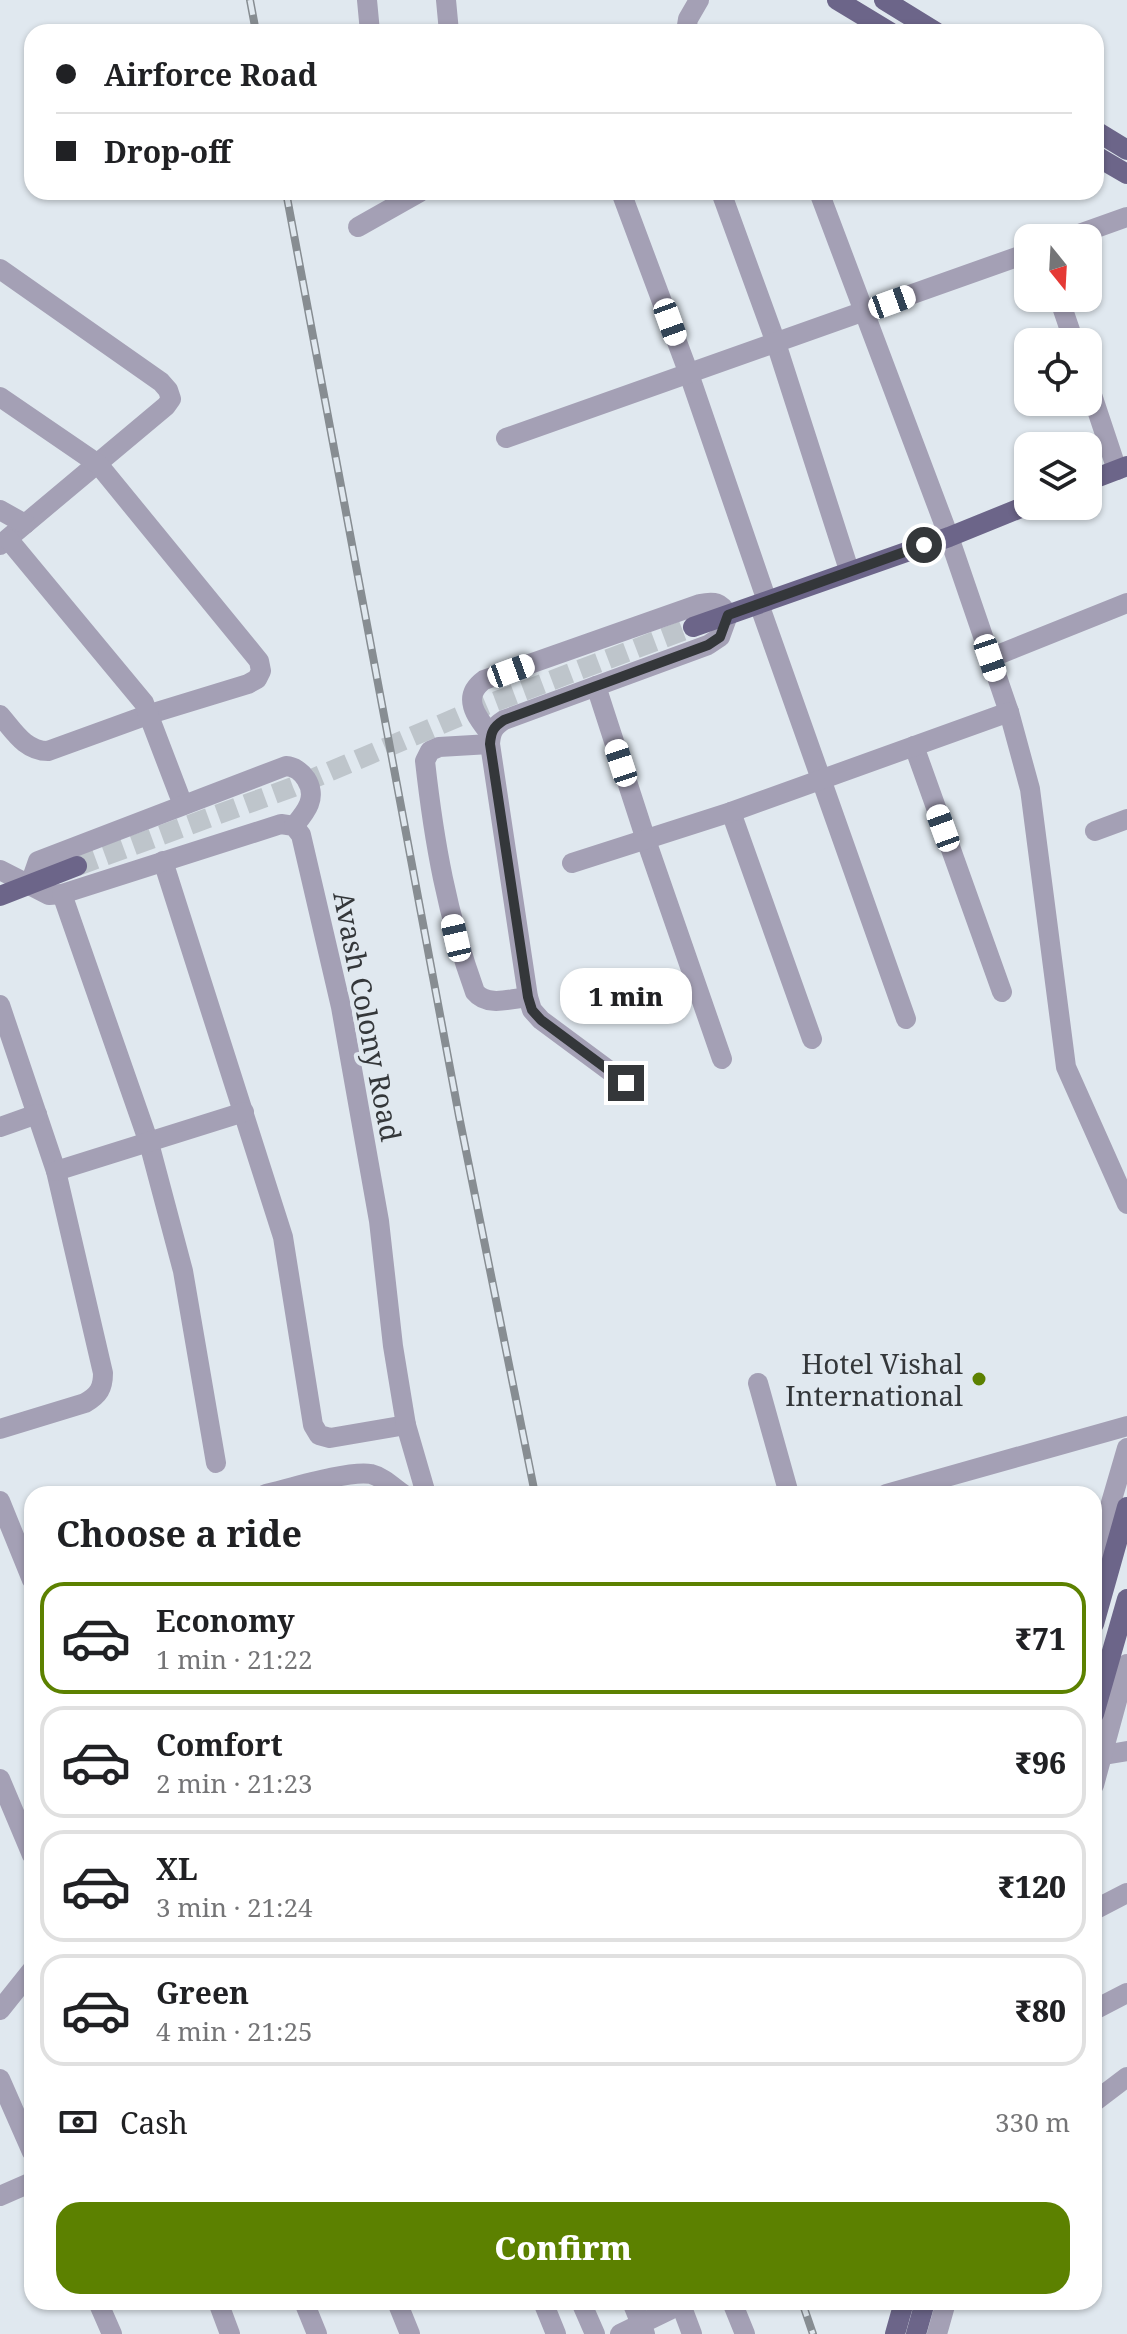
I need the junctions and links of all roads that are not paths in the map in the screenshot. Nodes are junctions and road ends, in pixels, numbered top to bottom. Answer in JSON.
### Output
{"nodes":[{"id":1,"x":367,"y":0,"type":"edge"},
{"id":2,"x":446,"y":0,"type":"edge"},
{"id":3,"x":699,"y":0,"type":"edge"},
{"id":4,"x":837,"y":0,"type":"edge"},
{"id":5,"x":884,"y":0,"type":"edge"},
{"id":6,"x":369,"y":24,"type":"edge"},
{"id":7,"x":448,"y":24,"type":"edge"},
{"id":8,"x":687,"y":24,"type":"edge"},
{"id":9,"x":877,"y":24,"type":"edge"},
{"id":10,"x":923,"y":24,"type":"edge"},
{"id":11,"x":1104,"y":136,"type":"edge"},
{"id":12,"x":1127,"y":150,"type":"edge"},
{"id":13,"x":1104,"y":161,"type":"edge"},
{"id":14,"x":1127,"y":174,"type":"edge"},
{"id":15,"x":406,"y":200,"type":"edge"},
{"id":16,"x":624,"y":200,"type":"edge"},
{"id":17,"x":724,"y":200,"type":"edge"},
{"id":18,"x":822,"y":200,"type":"edge"},
{"id":19,"x":1127,"y":217,"type":"edge"},
{"id":20,"x":1102,"y":226,"type":"edge"},
{"id":21,"x":358,"y":227,"type":"dead end"},
{"id":22,"x":1014,"y":258,"type":"edge"},
{"id":23,"x":3,"y":276,"type":"edge"},
{"id":24,"x":864,"y":312,"type":"junction"},
{"id":25,"x":776,"y":343,"type":"junction"},
{"id":26,"x":689,"y":374,"type":"junction"},
{"id":27,"x":0,"y":397,"type":"edge"},
{"id":28,"x":1101,"y":416,"type":"edge"},
{"id":29,"x":506,"y":438,"type":"dead end"},
{"id":30,"x":98,"y":464,"type":"junction"},
{"id":31,"x":1122,"y":468,"type":"edge"},
{"id":32,"x":1102,"y":476,"type":"edge"},
{"id":33,"x":0,"y":510,"type":"edge"},
{"id":34,"x":1014,"y":511,"type":"edge"},
{"id":35,"x":25,"y":524,"type":"junction"},
{"id":36,"x":949,"y":537,"type":"junction"},
{"id":37,"x":4,"y":542,"type":"edge"},
{"id":38,"x":849,"y":570,"type":"junction"},
{"id":39,"x":763,"y":602,"type":"junction"},
{"id":40,"x":1127,"y":603,"type":"edge"},
{"id":41,"x":728,"y":615,"type":"junction"},
{"id":42,"x":693,"y":627,"type":"tunnel mouth"},
{"id":43,"x":990,"y":658,"type":"junction"},
{"id":44,"x":596,"y":686,"type":"junction"},
{"id":45,"x":1009,"y":712,"type":"junction"},
{"id":46,"x":150,"y":714,"type":"junction"},
{"id":47,"x":0,"y":715,"type":"edge"},
{"id":48,"x":490,"y":739,"type":"junction"},
{"id":49,"x":914,"y":746,"type":"junction"},
{"id":50,"x":821,"y":780,"type":"junction"},
{"id":51,"x":183,"y":805,"type":"junction"},
{"id":52,"x":731,"y":812,"type":"junction"},
{"id":53,"x":1127,"y":819,"type":"edge"},
{"id":54,"x":294,"y":826,"type":"junction"},
{"id":55,"x":1095,"y":831,"type":"dead end"},
{"id":56,"x":646,"y":840,"type":"junction"},
{"id":57,"x":163,"y":861,"type":"junction"},
{"id":58,"x":572,"y":863,"type":"dead end"},
{"id":59,"x":77,"y":866,"type":"tunnel mouth"},
{"id":60,"x":0,"y":870,"type":"edge"},
{"id":61,"x":30,"y":884,"type":"junction"},
{"id":62,"x":62,"y":894,"type":"junction"},
{"id":63,"x":0,"y":896,"type":"edge"},
{"id":64,"x":1002,"y":992,"type":"dead end"},
{"id":65,"x":528,"y":997,"type":"junction"},
{"id":66,"x":0,"y":1005,"type":"edge"},
{"id":67,"x":906,"y":1019,"type":"dead end"},
{"id":68,"x":812,"y":1039,"type":"dead end"},
{"id":69,"x":722,"y":1059,"type":"dead end"},
{"id":70,"x":626,"y":1083,"type":"dead end"},
{"id":71,"x":244,"y":1112,"type":"junction"},
{"id":72,"x":37,"y":1114,"type":"junction"},
{"id":73,"x":0,"y":1127,"type":"edge"},
{"id":74,"x":149,"y":1143,"type":"junction"},
{"id":75,"x":56,"y":1171,"type":"junction"},
{"id":76,"x":1127,"y":1204,"type":"edge"},
{"id":77,"x":758,"y":1383,"type":"dead end"},
{"id":78,"x":406,"y":1425,"type":"junction"},
{"id":79,"x":1127,"y":1426,"type":"edge"},
{"id":80,"x":0,"y":1429,"type":"edge"},
{"id":81,"x":1127,"y":1448,"type":"edge"},
{"id":82,"x":216,"y":1463,"type":"dead end"},
{"id":83,"x":423,"y":1485,"type":"edge"},
{"id":84,"x":307,"y":1486,"type":"edge"},
{"id":85,"x":393,"y":1486,"type":"edge"},
{"id":86,"x":787,"y":1486,"type":"edge"},
{"id":87,"x":914,"y":1486,"type":"edge"},
{"id":88,"x":0,"y":1501,"type":"edge"},
{"id":89,"x":1127,"y":1507,"type":"edge"},
{"id":90,"x":1102,"y":1517,"type":"edge"},
{"id":91,"x":24,"y":1560,"type":"edge"},
{"id":92,"x":1102,"y":1596,"type":"edge"},
{"id":93,"x":1127,"y":1599,"type":"edge"},
{"id":94,"x":1127,"y":1664,"type":"edge"},
{"id":95,"x":1102,"y":1686,"type":"edge"},
{"id":96,"x":1127,"y":1751,"type":"edge"},
{"id":97,"x":1104,"y":1755,"type":"junction"},
{"id":98,"x":1102,"y":1761,"type":"edge"},
{"id":99,"x":0,"y":1779,"type":"edge"},
{"id":100,"x":24,"y":1836,"type":"edge"},
{"id":101,"x":1127,"y":1893,"type":"edge"},
{"id":102,"x":1102,"y":1906,"type":"edge"},
{"id":103,"x":24,"y":1980,"type":"edge"},
{"id":104,"x":1127,"y":1993,"type":"edge"},
{"id":105,"x":1102,"y":2006,"type":"edge"},
{"id":106,"x":0,"y":2010,"type":"edge"},
{"id":107,"x":1127,"y":2077,"type":"edge"},
{"id":108,"x":0,"y":2079,"type":"edge"},
{"id":109,"x":1102,"y":2096,"type":"edge"},
{"id":110,"x":24,"y":2134,"type":"edge"},
{"id":111,"x":24,"y":2186,"type":"edge"},
{"id":112,"x":0,"y":2196,"type":"edge"},
{"id":113,"x":102,"y":2310,"type":"edge"},
{"id":114,"x":221,"y":2310,"type":"edge"},
{"id":115,"x":307,"y":2310,"type":"edge"},
{"id":116,"x":400,"y":2310,"type":"edge"},
{"id":117,"x":546,"y":2310,"type":"edge"},
{"id":118,"x":584,"y":2310,"type":"edge"},
{"id":119,"x":635,"y":2310,"type":"edge"},
{"id":120,"x":672,"y":2310,"type":"edge"},
{"id":121,"x":684,"y":2310,"type":"edge"},
{"id":122,"x":735,"y":2310,"type":"edge"},
{"id":123,"x":903,"y":2310,"type":"edge"},
{"id":124,"x":908,"y":2310,"type":"edge"},
{"id":125,"x":923,"y":2310,"type":"edge"},
{"id":126,"x":944,"y":2310,"type":"edge"},
{"id":127,"x":643,"y":2329,"type":"edge"},
{"id":128,"x":112,"y":2334,"type":"edge"},
{"id":129,"x":230,"y":2334,"type":"edge"},
{"id":130,"x":317,"y":2334,"type":"edge"},
{"id":131,"x":410,"y":2334,"type":"edge"},
{"id":132,"x":556,"y":2334,"type":"edge"},
{"id":133,"x":595,"y":2334,"type":"edge"},
{"id":134,"x":620,"y":2334,"type":"edge"},
{"id":135,"x":692,"y":2334,"type":"edge"},
{"id":136,"x":745,"y":2334,"type":"edge"},
{"id":137,"x":895,"y":2334,"type":"edge"},
{"id":138,"x":916,"y":2334,"type":"edge"},
{"id":139,"x":937,"y":2334,"type":"edge"}],
"edges":[{"from":1,"to":6,"type":"street"},
{"from":2,"to":7,"type":"street"},
{"from":3,"to":8,"type":"street"},
{"from":4,"to":9,"type":"main road"},
{"from":5,"to":10,"type":"main road"},
{"from":11,"to":12,"type":"main road"},
{"from":13,"to":14,"type":"main road"},
{"from":15,"to":21,"type":"street"},
{"from":16,"to":26,"type":"street"},
{"from":17,"to":25,"type":"street"},
{"from":18,"to":24,"type":"street"},
{"from":19,"to":20,"type":"street"},
{"from":22,"to":24,"type":"street"},
{"from":23,"to":30,"type":"street"},
{"from":24,"to":25,"type":"street"},
{"from":24,"to":36,"type":"street"},
{"from":25,"to":26,"type":"street"},
{"from":25,"to":38,"type":"street"},
{"from":26,"to":29,"type":"street"},
{"from":26,"to":39,"type":"street"},
{"from":27,"to":30,"type":"street"},
{"from":28,"to":31,"type":"street"},
{"from":30,"to":35,"type":"street"},
{"from":30,"to":46,"type":"street"},
{"from":31,"to":32,"type":"main road"},
{"from":33,"to":35,"type":"street"},
{"from":34,"to":36,"type":"main road"},
{"from":35,"to":37,"type":"street"},
{"from":36,"to":38,"type":"main road"},
{"from":36,"to":43,"type":"street"},
{"from":37,"to":46,"type":"street"},
{"from":38,"to":39,"type":"main road"},
{"from":39,"to":41,"type":"main road"},
{"from":39,"to":50,"type":"street"},
{"from":40,"to":43,"type":"street"},
{"from":41,"to":42,"type":"main road"},
{"from":41,"to":44,"type":"street"},
{"from":41,"to":48,"type":"street"},
{"from":43,"to":45,"type":"street"},
{"from":44,"to":48,"type":"street"},
{"from":44,"to":56,"type":"street"},
{"from":45,"to":49,"type":"street"},
{"from":45,"to":76,"type":"street"},
{"from":46,"to":47,"type":"street"},
{"from":46,"to":51,"type":"street"},
{"from":48,"to":65,"type":"street"},
{"from":48,"to":65,"type":"street"},
{"from":49,"to":50,"type":"street"},
{"from":49,"to":64,"type":"street"},
{"from":50,"to":52,"type":"street"},
{"from":50,"to":67,"type":"street"},
{"from":51,"to":54,"type":"street"},
{"from":51,"to":61,"type":"street"},
{"from":52,"to":56,"type":"street"},
{"from":52,"to":68,"type":"street"},
{"from":53,"to":55,"type":"street"},
{"from":54,"to":57,"type":"street"},
{"from":54,"to":78,"type":"street","name":"Avash Colony Road"},
{"from":56,"to":58,"type":"street"},
{"from":56,"to":69,"type":"street"},
{"from":57,"to":62,"type":"street"},
{"from":57,"to":71,"type":"street"},
{"from":59,"to":61,"type":"main road"},
{"from":60,"to":61,"type":"street"},
{"from":61,"to":62,"type":"street"},
{"from":61,"to":63,"type":"main road"},
{"from":62,"to":74,"type":"street"},
{"from":65,"to":70,"type":"street"},
{"from":66,"to":72,"type":"street"},
{"from":71,"to":74,"type":"street"},
{"from":71,"to":78,"type":"street"},
{"from":72,"to":73,"type":"street"},
{"from":72,"to":75,"type":"street"},
{"from":74,"to":75,"type":"street"},
{"from":74,"to":82,"type":"street"},
{"from":75,"to":80,"type":"street"},
{"from":77,"to":86,"type":"street"},
{"from":78,"to":83,"type":"street","name":"Avash Colony Road"},
{"from":79,"to":87,"type":"street"},
{"from":81,"to":90,"type":"street"},
{"from":84,"to":85,"type":"street"},
{"from":88,"to":91,"type":"street"},
{"from":89,"to":92,"type":"main road"},
{"from":93,"to":95,"type":"main road"},
{"from":94,"to":97,"type":"street"},
{"from":96,"to":97,"type":"street"},
{"from":97,"to":98,"type":"street"},
{"from":99,"to":100,"type":"street"},
{"from":101,"to":102,"type":"street"},
{"from":103,"to":106,"type":"street"},
{"from":104,"to":105,"type":"street"},
{"from":107,"to":109,"type":"street"},
{"from":108,"to":110,"type":"street"},
{"from":111,"to":112,"type":"street"},
{"from":113,"to":128,"type":"street"},
{"from":114,"to":129,"type":"street"},
{"from":115,"to":130,"type":"street"},
{"from":116,"to":131,"type":"street"},
{"from":117,"to":132,"type":"street"},
{"from":118,"to":133,"type":"street"},
{"from":119,"to":127,"type":"street"},
{"from":120,"to":127,"type":"street"},
{"from":121,"to":135,"type":"street"},
{"from":122,"to":136,"type":"street"},
{"from":123,"to":137,"type":"main road"},
{"from":124,"to":138,"type":"street"},
{"from":125,"to":138,"type":"main road"},
{"from":126,"to":139,"type":"street"},
{"from":127,"to":134,"type":"street"}]}
